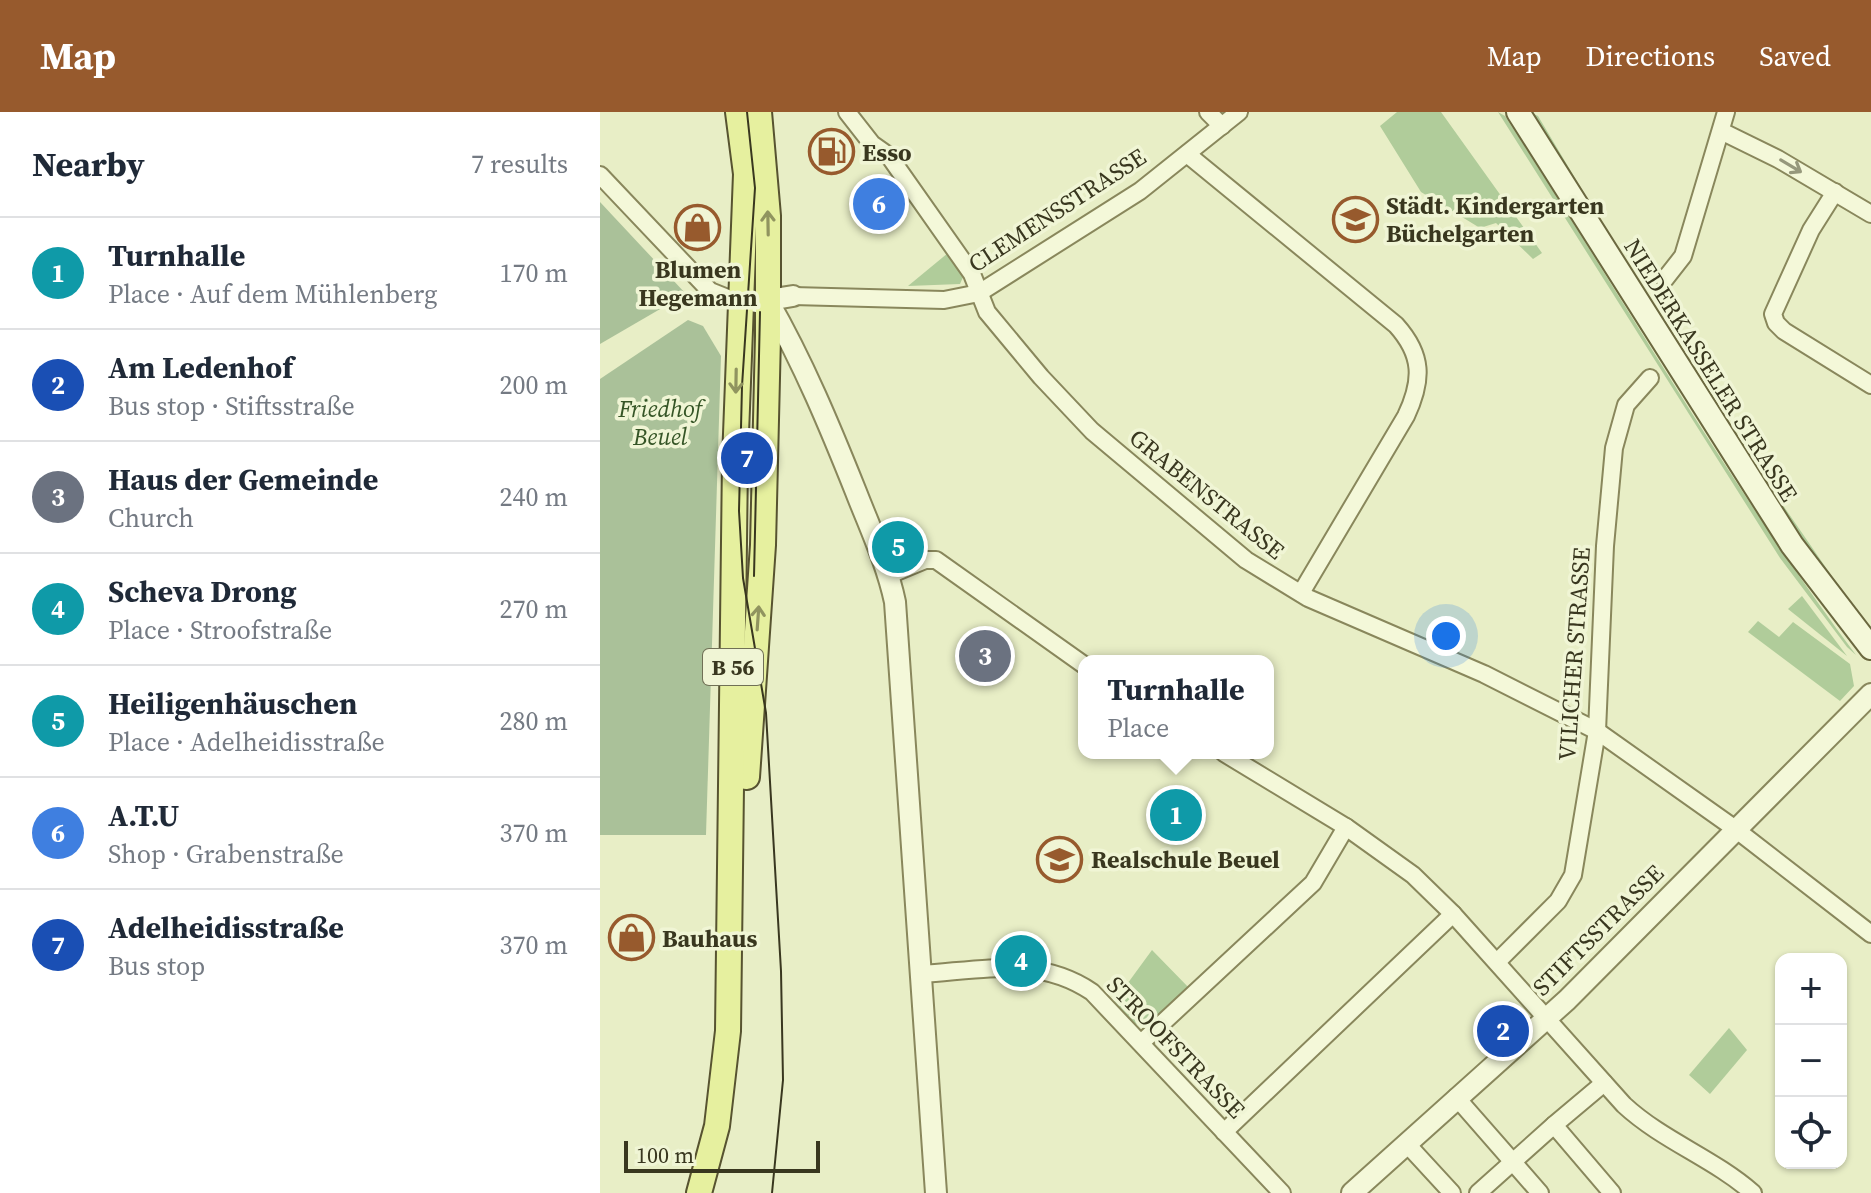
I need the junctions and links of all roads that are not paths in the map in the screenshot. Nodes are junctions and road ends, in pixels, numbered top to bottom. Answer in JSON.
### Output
{"nodes":[{"id":1,"x":738,"y":112,"type":"edge"},
{"id":2,"x":759,"y":112,"type":"edge"},
{"id":3,"x":847,"y":112,"type":"edge"},
{"id":4,"x":1208,"y":112,"type":"edge"},
{"id":5,"x":1239,"y":112,"type":"edge"},
{"id":6,"x":1518,"y":112,"type":"edge"},
{"id":7,"x":1726,"y":112,"type":"edge"},
{"id":8,"x":1222,"y":126,"type":"junction"},
{"id":9,"x":1721,"y":131,"type":"junction"},
{"id":10,"x":1187,"y":154,"type":"junction"},
{"id":11,"x":600,"y":175,"type":"edge"},
{"id":12,"x":1835,"y":192,"type":"junction"},
{"id":13,"x":1871,"y":214,"type":"edge"},
{"id":14,"x":1665,"y":279,"type":"dead end"},
{"id":15,"x":979,"y":293,"type":"junction"},
{"id":16,"x":793,"y":296,"type":"joint"},
{"id":17,"x":768,"y":301,"type":"junction"},
{"id":18,"x":740,"y":303,"type":"junction"},
{"id":19,"x":1650,"y":378,"type":"dead end"},
{"id":20,"x":1871,"y":385,"type":"edge"},
{"id":21,"x":895,"y":573,"type":"junction"},
{"id":22,"x":1301,"y":593,"type":"junction"},
{"id":23,"x":1871,"y":648,"type":"edge"},
{"id":24,"x":1078,"y":661,"type":"edge"},
{"id":25,"x":1871,"y":694,"type":"edge"},
{"id":26,"x":1597,"y":731,"type":"junction"},
{"id":27,"x":1234,"y":759,"type":"edge"},
{"id":28,"x":1346,"y":827,"type":"junction"},
{"id":29,"x":1734,"y":828,"type":"junction"},
{"id":30,"x":1453,"y":914,"type":"junction"},
{"id":31,"x":1871,"y":934,"type":"edge"},
{"id":32,"x":1497,"y":962,"type":"junction"},
{"id":33,"x":922,"y":974,"type":"junction"},
{"id":34,"x":1546,"y":1017,"type":"junction"},
{"id":35,"x":728,"y":1031,"type":"junction"},
{"id":36,"x":1141,"y":1043,"type":"junction"},
{"id":37,"x":1604,"y":1083,"type":"junction"},
{"id":38,"x":1456,"y":1097,"type":"junction"},
{"id":39,"x":1554,"y":1125,"type":"junction"},
{"id":40,"x":1224,"y":1132,"type":"junction"},
{"id":41,"x":1406,"y":1143,"type":"junction"},
{"id":42,"x":1513,"y":1162,"type":"junction"},
{"id":43,"x":699,"y":1193,"type":"edge"},
{"id":44,"x":936,"y":1193,"type":"edge"},
{"id":45,"x":1282,"y":1193,"type":"edge"},
{"id":46,"x":1352,"y":1193,"type":"edge"},
{"id":47,"x":1452,"y":1193,"type":"edge"},
{"id":48,"x":1478,"y":1193,"type":"edge"},
{"id":49,"x":1540,"y":1193,"type":"edge"},
{"id":50,"x":1612,"y":1193,"type":"edge"},
{"id":51,"x":1753,"y":1193,"type":"edge"}],
"edges":[{"from":1,"to":18,"type":"main road","number":"B 56"},
{"from":17,"to":2,"type":"main road","number":"B 56","one_way":true},
{"from":3,"to":15,"type":"street","name":"GRABENSTRASSE"},
{"from":4,"to":8,"type":"street"},
{"from":5,"to":8,"type":"street","name":"CLEMENSSTRASSE"},
{"from":6,"to":23,"type":"main road","name":"NIEDERKASSELER STRASSE"},
{"from":7,"to":9,"type":"street"},
{"from":8,"to":10,"type":"street","name":"CLEMENSSTRASSE"},
{"from":9,"to":12,"type":"street","one_way":true},
{"from":9,"to":14,"type":"street"},
{"from":10,"to":15,"type":"street","name":"CLEMENSSTRASSE"},
{"from":10,"to":22,"type":"street"},
{"from":11,"to":18,"type":"street"},
{"from":12,"to":13,"type":"street"},
{"from":12,"to":20,"type":"street"},
{"from":15,"to":16,"type":"street","name":"CLEMENSSTRASSE"},
{"from":15,"to":22,"type":"street","name":"GRABENSTRASSE"},
{"from":16,"to":17,"type":"street","name":"CLEMENSSTRASSE"},
{"from":17,"to":18,"type":"street","name":"CLEMENSSTRASSE"},
{"from":17,"to":21,"type":"street"},
{"from":35,"to":17,"type":"main road","number":"B 56","one_way":true},
{"from":18,"to":35,"type":"main road","number":"B 56","one_way":true},
{"from":19,"to":26,"type":"street","name":"VILICHER STRASSE"},
{"from":21,"to":24,"type":"street"},
{"from":21,"to":33,"type":"street"},
{"from":22,"to":26,"type":"street","name":"GRABENSTRASSE"},
{"from":25,"to":29,"type":"street","name":"STIFTSSTRASSE"},
{"from":26,"to":29,"type":"street","name":"GRABENSTRASSE"},
{"from":26,"to":32,"type":"street","name":"VILICHER STRASSE"},
{"from":27,"to":28,"type":"street"},
{"from":28,"to":30,"type":"street"},
{"from":28,"to":36,"type":"street"},
{"from":29,"to":31,"type":"street","name":"GRABENSTRASSE"},
{"from":29,"to":34,"type":"street","name":"STIFTSSTRASSE"},
{"from":30,"to":32,"type":"street"},
{"from":30,"to":40,"type":"street"},
{"from":32,"to":34,"type":"street"},
{"from":33,"to":36,"type":"street","name":"STROOFSTRASSE"},
{"from":33,"to":44,"type":"street"},
{"from":34,"to":37,"type":"street"},
{"from":34,"to":38,"type":"street","name":"STIFTSSTRASSE"},
{"from":35,"to":43,"type":"main road","number":"B 56"},
{"from":36,"to":40,"type":"street","name":"STROOFSTRASSE"},
{"from":37,"to":39,"type":"street"},
{"from":37,"to":51,"type":"street"},
{"from":38,"to":41,"type":"street","name":"STIFTSSTRASSE"},
{"from":38,"to":42,"type":"street"},
{"from":39,"to":42,"type":"street"},
{"from":39,"to":50,"type":"street"},
{"from":40,"to":45,"type":"street","name":"STROOFSTRASSE"},
{"from":41,"to":46,"type":"street","name":"STIFTSSTRASSE"},
{"from":41,"to":47,"type":"street"},
{"from":42,"to":48,"type":"street"},
{"from":42,"to":49,"type":"street"}]}
